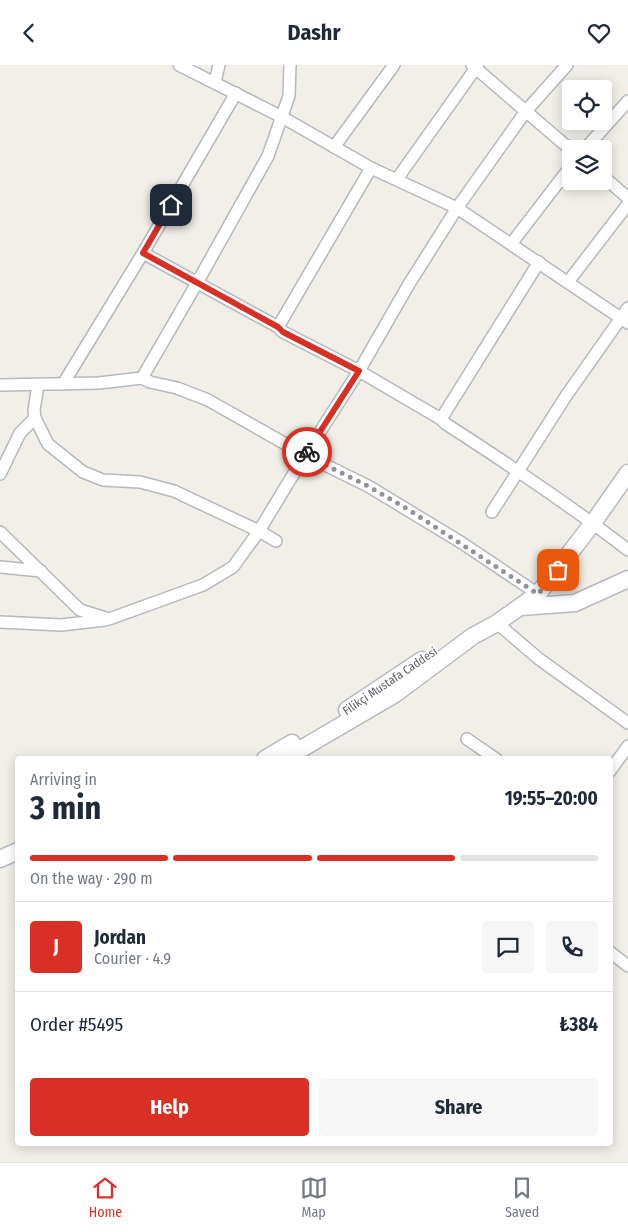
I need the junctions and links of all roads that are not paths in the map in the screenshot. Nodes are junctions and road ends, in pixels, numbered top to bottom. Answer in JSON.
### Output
{"nodes":[{"id":1,"x":179,"y":65,"type":"edge"},
{"id":2,"x":219,"y":65,"type":"edge"},
{"id":3,"x":290,"y":65,"type":"edge"},
{"id":4,"x":394,"y":65,"type":"edge"},
{"id":5,"x":568,"y":65,"type":"edge"},
{"id":6,"x":475,"y":66,"type":"edge"},
{"id":7,"x":215,"y":82,"type":"junction"},
{"id":8,"x":236,"y":93,"type":"junction"},
{"id":9,"x":628,"y":101,"type":"edge"},
{"id":10,"x":526,"y":111,"type":"junction"},
{"id":11,"x":282,"y":117,"type":"junction"},
{"id":12,"x":593,"y":140,"type":"edge"},
{"id":13,"x":562,"y":142,"type":"edge"},
{"id":14,"x":334,"y":147,"type":"junction"},
{"id":15,"x":372,"y":169,"type":"junction"},
{"id":16,"x":562,"y":178,"type":"edge"},
{"id":17,"x":397,"y":179,"type":"junction"},
{"id":18,"x":612,"y":184,"type":"edge"},
{"id":19,"x":628,"y":198,"type":"edge"},
{"id":20,"x":628,"y":203,"type":"edge"},
{"id":21,"x":457,"y":208,"type":"junction"},
{"id":22,"x":511,"y":244,"type":"junction"},
{"id":23,"x":143,"y":253,"type":"junction"},
{"id":24,"x":539,"y":262,"type":"junction"},
{"id":25,"x":568,"y":282,"type":"junction"},
{"id":26,"x":197,"y":283,"type":"junction"},
{"id":27,"x":628,"y":308,"type":"edge"},
{"id":28,"x":624,"y":320,"type":"edge"},
{"id":29,"x":278,"y":327,"type":"junction"},
{"id":30,"x":359,"y":371,"type":"junction"},
{"id":31,"x":142,"y":378,"type":"junction"},
{"id":32,"x":63,"y":384,"type":"junction"},
{"id":33,"x":0,"y":385,"type":"edge"},
{"id":34,"x":38,"y":385,"type":"junction"},
{"id":35,"x":35,"y":418,"type":"junction"},
{"id":36,"x":441,"y":419,"type":"junction"},
{"id":37,"x":305,"y":455,"type":"junction"},
{"id":38,"x":518,"y":470,"type":"junction"},
{"id":39,"x":628,"y":473,"type":"edge"},
{"id":40,"x":0,"y":474,"type":"edge"},
{"id":41,"x":492,"y":511,"type":"dead end"},
{"id":42,"x":593,"y":523,"type":"junction"},
{"id":43,"x":259,"y":531,"type":"junction"},
{"id":44,"x":0,"y":532,"type":"edge"},
{"id":45,"x":276,"y":541,"type":"dead end"},
{"id":46,"x":628,"y":550,"type":"edge"},
{"id":47,"x":0,"y":567,"type":"edge"},
{"id":48,"x":41,"y":571,"type":"junction"},
{"id":49,"x":628,"y":579,"type":"edge"},
{"id":50,"x":538,"y":594,"type":"junction"},
{"id":51,"x":517,"y":608,"type":"junction"},
{"id":52,"x":109,"y":619,"type":"junction"},
{"id":53,"x":0,"y":623,"type":"edge"},
{"id":54,"x":497,"y":623,"type":"junction"},
{"id":55,"x":628,"y":723,"type":"edge"},
{"id":56,"x":467,"y":739,"type":"dead end"},
{"id":57,"x":628,"y":745,"type":"edge"},
{"id":58,"x":270,"y":756,"type":"edge"},
{"id":59,"x":289,"y":756,"type":"edge"},
{"id":60,"x":492,"y":756,"type":"edge"},
{"id":61,"x":613,"y":767,"type":"edge"},
{"id":62,"x":15,"y":841,"type":"edge"},
{"id":63,"x":0,"y":847,"type":"edge"},
{"id":64,"x":15,"y":852,"type":"edge"},
{"id":65,"x":0,"y":859,"type":"edge"},
{"id":66,"x":613,"y":954,"type":"edge"},
{"id":67,"x":628,"y":966,"type":"edge"}],
"edges":[{"from":1,"to":7,"type":"street"},
{"from":2,"to":7,"type":"street"},
{"from":3,"to":11,"type":"street"},
{"from":4,"to":14,"type":"street"},
{"from":5,"to":10,"type":"street"},
{"from":6,"to":10,"type":"street"},
{"from":6,"to":17,"type":"street"},
{"from":7,"to":8,"type":"street"},
{"from":8,"to":11,"type":"street"},
{"from":8,"to":23,"type":"street"},
{"from":9,"to":12,"type":"street"},
{"from":10,"to":13,"type":"street"},
{"from":10,"to":21,"type":"street"},
{"from":11,"to":14,"type":"street"},
{"from":11,"to":26,"type":"street"},
{"from":14,"to":15,"type":"street"},
{"from":15,"to":17,"type":"street"},
{"from":15,"to":29,"type":"street"},
{"from":16,"to":22,"type":"street"},
{"from":17,"to":21,"type":"street"},
{"from":18,"to":19,"type":"street"},
{"from":20,"to":25,"type":"street"},
{"from":21,"to":22,"type":"street"},
{"from":21,"to":30,"type":"street"},
{"from":22,"to":24,"type":"street"},
{"from":23,"to":26,"type":"street"},
{"from":23,"to":32,"type":"street"},
{"from":24,"to":25,"type":"street"},
{"from":24,"to":36,"type":"street"},
{"from":25,"to":28,"type":"street"},
{"from":26,"to":29,"type":"street"},
{"from":26,"to":31,"type":"street"},
{"from":27,"to":28,"type":"street"},
{"from":28,"to":38,"type":"street"},
{"from":29,"to":30,"type":"street"},
{"from":30,"to":36,"type":"street"},
{"from":30,"to":37,"type":"street"},
{"from":31,"to":32,"type":"street"},
{"from":31,"to":37,"type":"street"},
{"from":32,"to":34,"type":"street"},
{"from":33,"to":34,"type":"street"},
{"from":34,"to":35,"type":"street"},
{"from":35,"to":40,"type":"street"},
{"from":35,"to":43,"type":"street"},
{"from":36,"to":38,"type":"street"},
{"from":37,"to":43,"type":"street"},
{"from":37,"to":50,"type":"street"},
{"from":38,"to":41,"type":"street"},
{"from":38,"to":42,"type":"street"},
{"from":39,"to":42,"type":"street","name":"Filikçi Mustafa Caddesi"},
{"from":42,"to":46,"type":"street"},
{"from":42,"to":50,"type":"street","name":"Filikçi Mustafa Caddesi"},
{"from":43,"to":45,"type":"street"},
{"from":43,"to":52,"type":"street"},
{"from":44,"to":48,"type":"street"},
{"from":47,"to":48,"type":"street"},
{"from":48,"to":52,"type":"street"},
{"from":49,"to":51,"type":"street"},
{"from":50,"to":51,"type":"street","name":"Filikçi Mustafa Caddesi"},
{"from":51,"to":54,"type":"street","name":"Filikçi Mustafa Caddesi"},
{"from":51,"to":58,"type":"street","name":"Filikçi Mustafa Caddesi"},
{"from":52,"to":53,"type":"street"},
{"from":54,"to":55,"type":"street"},
{"from":54,"to":59,"type":"street","name":"Filikçi Mustafa Caddesi"},
{"from":56,"to":60,"type":"street"},
{"from":57,"to":61,"type":"street"},
{"from":62,"to":63,"type":"street"},
{"from":64,"to":65,"type":"street"},
{"from":66,"to":67,"type":"street"}]}
